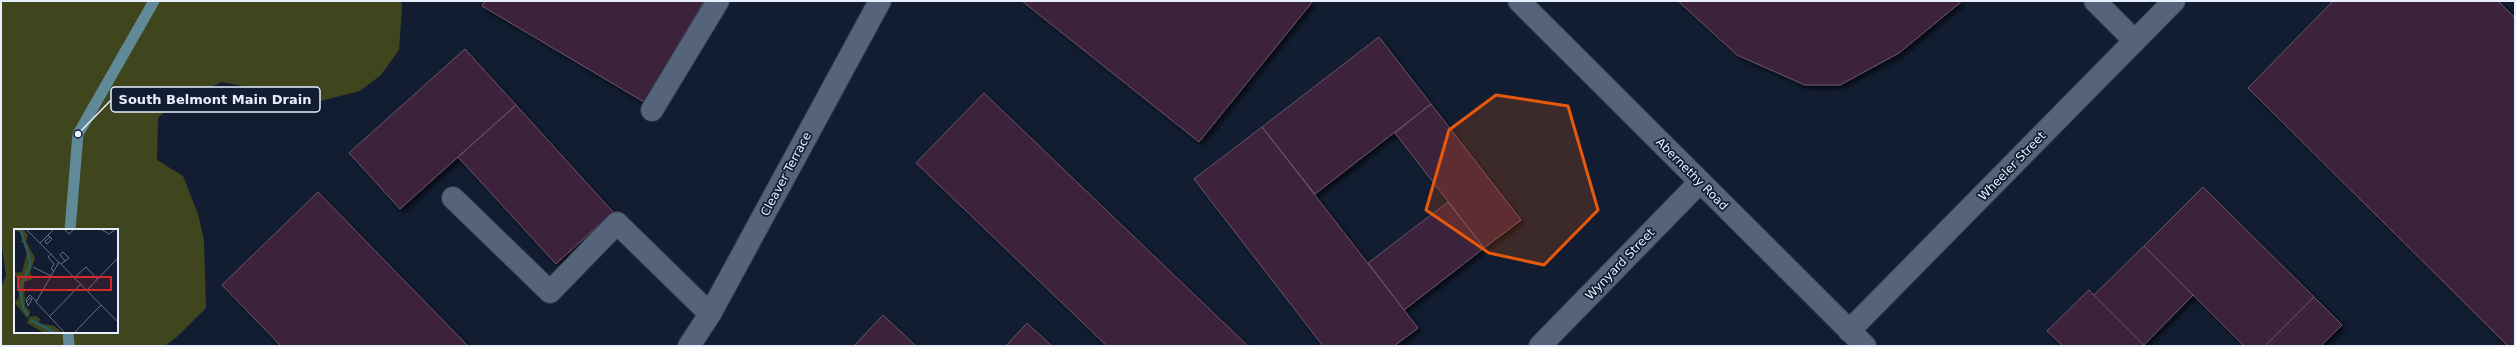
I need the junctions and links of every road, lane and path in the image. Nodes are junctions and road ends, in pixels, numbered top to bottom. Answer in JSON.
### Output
{"nodes":[{"id":1,"x":718,"y":1,"type":"edge"},
{"id":2,"x":880,"y":1,"type":"edge"},
{"id":3,"x":2095,"y":1,"type":"edge"},
{"id":4,"x":2174,"y":1,"type":"edge"},
{"id":5,"x":1523,"y":2,"type":"edge"},
{"id":6,"x":2135,"y":41,"type":"junction"},
{"id":7,"x":652,"y":110,"type":"dead end"},
{"id":8,"x":1700,"y":182,"type":"junction"},
{"id":9,"x":453,"y":198,"type":"dead end"},
{"id":10,"x":710,"y":314,"type":"junction"},
{"id":11,"x":1849,"y":331,"type":"junction"},
{"id":12,"x":689,"y":346,"type":"edge"},
{"id":13,"x":1540,"y":346,"type":"edge"},
{"id":14,"x":1865,"y":346,"type":"edge"}],
"edges":[{"from":1,"to":7,"type":"street"},
{"from":2,"to":10,"type":"street","name":"Cleaver Terrace"},
{"from":3,"to":6,"type":"street"},
{"from":4,"to":6,"type":"street","name":"Wheeler Street"},
{"from":5,"to":8,"type":"street","name":"Abernethy Road"},
{"from":6,"to":11,"type":"street","name":"Wheeler Street"},
{"from":8,"to":11,"type":"street","name":"Abernethy Road"},
{"from":8,"to":13,"type":"street","name":"Wynyard Street"},
{"from":9,"to":10,"type":"street"},
{"from":10,"to":12,"type":"street","name":"Cleaver Terrace"},
{"from":11,"to":14,"type":"street","name":"Abernethy Road"}]}
